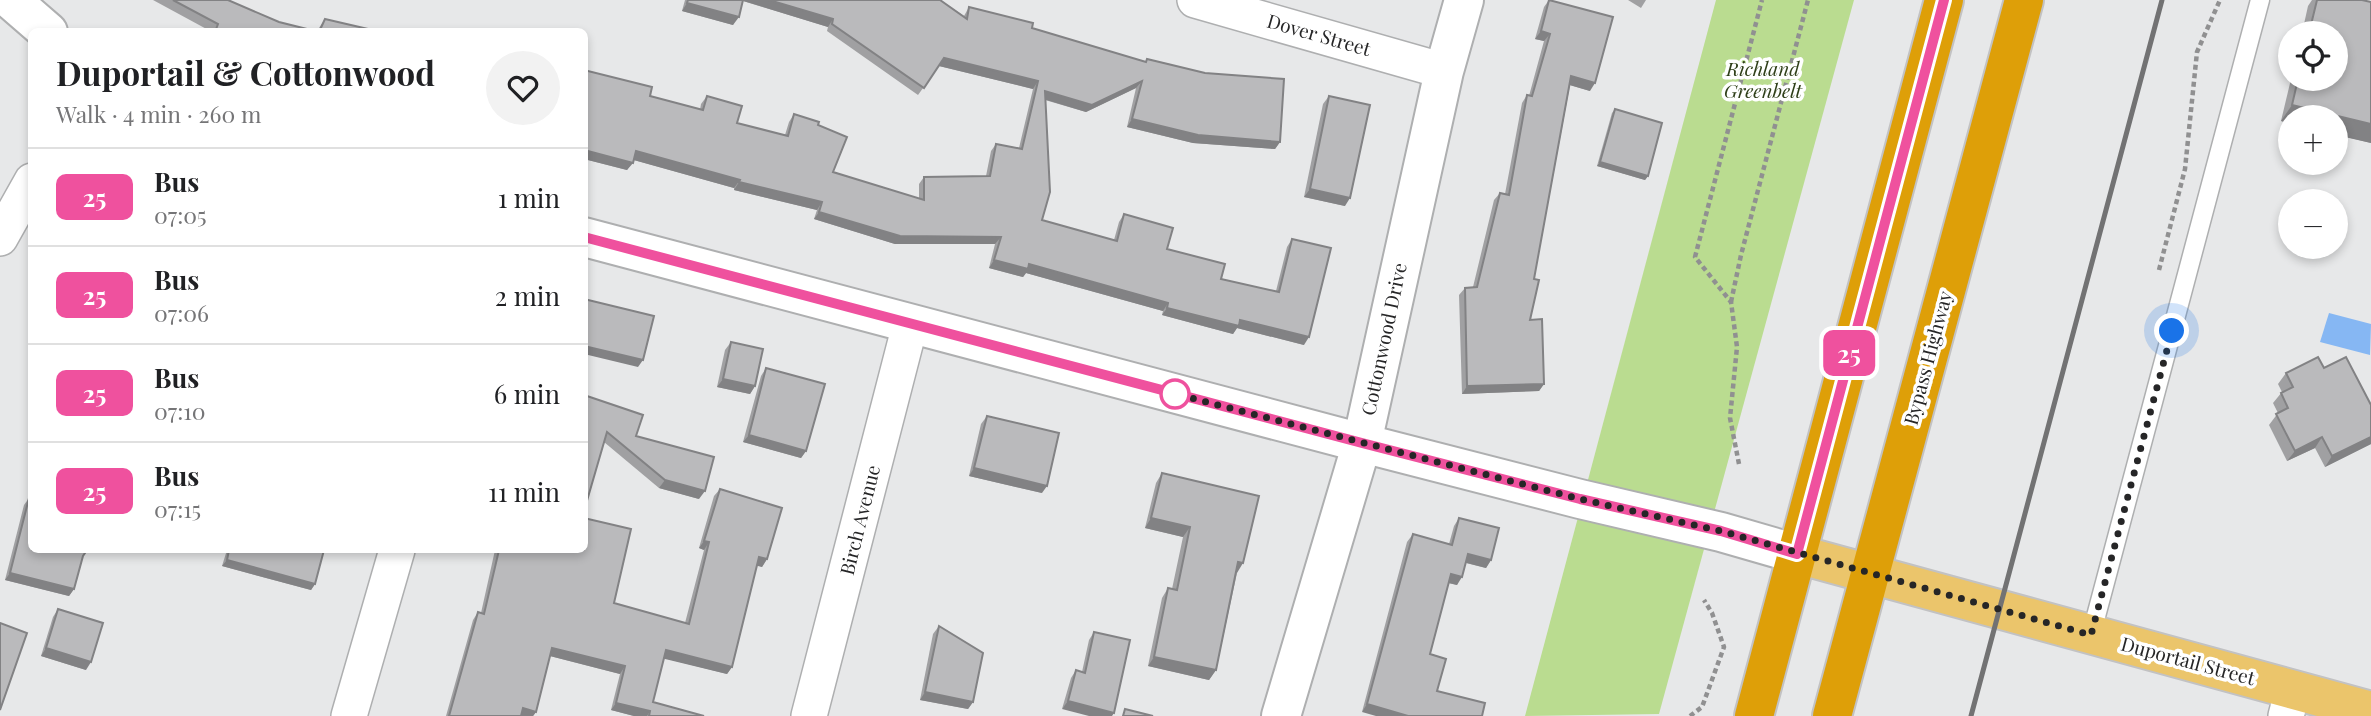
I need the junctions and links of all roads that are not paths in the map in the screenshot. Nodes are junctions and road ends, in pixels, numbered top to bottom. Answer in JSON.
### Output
{"nodes":[{"id":1,"x":11,"y":0,"type":"edge"},
{"id":2,"x":1195,"y":0,"type":"edge"},
{"id":3,"x":1464,"y":0,"type":"edge"},
{"id":4,"x":1944,"y":0,"type":"edge"},
{"id":5,"x":2024,"y":0,"type":"edge"},
{"id":6,"x":2260,"y":0,"type":"edge"},
{"id":7,"x":43,"y":28,"type":"edge"},
{"id":8,"x":1444,"y":71,"type":"junction"},
{"id":9,"x":28,"y":188,"type":"edge"},
{"id":10,"x":0,"y":238,"type":"edge"},
{"id":11,"x":588,"y":238,"type":"edge"},
{"id":12,"x":910,"y":325,"type":"junction"},
{"id":13,"x":1362,"y":443,"type":"junction"},
{"id":14,"x":396,"y":553,"type":"edge"},
{"id":15,"x":1797,"y":554,"type":"junction"},
{"id":16,"x":1870,"y":575,"type":"junction"},
{"id":17,"x":2091,"y":635,"type":"junction"},
{"id":18,"x":2289,"y":703,"type":"edge"},
{"id":19,"x":2371,"y":711,"type":"edge"},
{"id":20,"x":349,"y":716,"type":"edge"},
{"id":21,"x":809,"y":716,"type":"edge"},
{"id":22,"x":1281,"y":716,"type":"edge"},
{"id":23,"x":1754,"y":716,"type":"edge"},
{"id":24,"x":1832,"y":716,"type":"edge"}],
"edges":[{"from":1,"to":7,"type":"main road"},
{"from":2,"to":8,"type":"street","name":"Dover Street"},
{"from":3,"to":8,"type":"main road","name":"Cottonwood Drive"},
{"from":4,"to":15,"type":"highway"},
{"from":5,"to":16,"type":"highway","name":"Bypass Highway"},
{"from":6,"to":17,"type":"lane"},
{"from":8,"to":13,"type":"main road","name":"Cottonwood Drive"},
{"from":9,"to":10,"type":"street"},
{"from":11,"to":12,"type":"main road","name":"Duportail Street"},
{"from":12,"to":13,"type":"main road","name":"Duportail Street"},
{"from":12,"to":21,"type":"street","name":"Birch Avenue"},
{"from":13,"to":15,"type":"main road","name":"Duportail Street"},
{"from":13,"to":22,"type":"main road","name":"Cottonwood Drive"},
{"from":14,"to":20,"type":"street"},
{"from":15,"to":16,"type":"main road","name":"Duportail Street"},
{"from":15,"to":23,"type":"highway"},
{"from":16,"to":17,"type":"main road","name":"Duportail Street"},
{"from":16,"to":24,"type":"highway","name":"Bypass Highway"},
{"from":17,"to":18,"type":"main road","name":"Duportail Street"},
{"from":18,"to":19,"type":"main road","name":"Duportail Street"}]}
